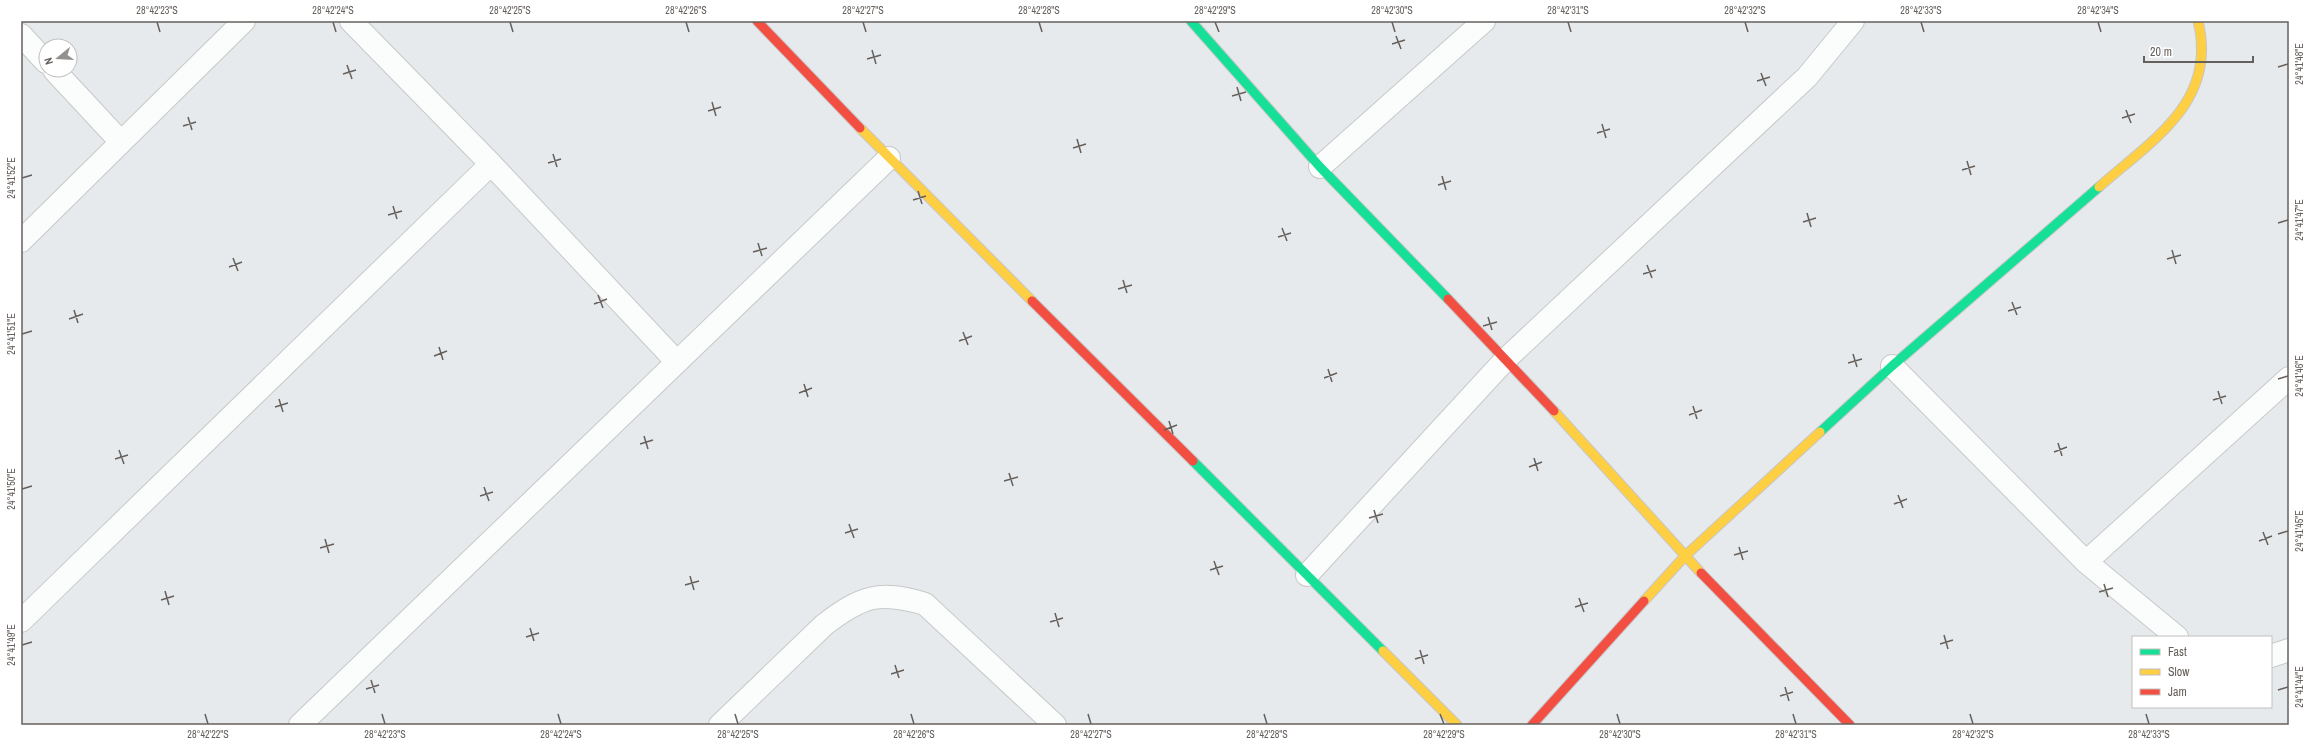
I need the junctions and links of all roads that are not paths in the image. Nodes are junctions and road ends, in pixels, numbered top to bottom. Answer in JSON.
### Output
{"nodes":[{"id":1,"x":244,"y":21,"type":"edge"},
{"id":2,"x":351,"y":21,"type":"edge"},
{"id":3,"x":757,"y":21,"type":"edge"},
{"id":4,"x":1191,"y":21,"type":"edge"},
{"id":5,"x":1484,"y":21,"type":"edge"},
{"id":6,"x":1853,"y":21,"type":"edge"},
{"id":7,"x":2198,"y":21,"type":"edge"},
{"id":8,"x":21,"y":36,"type":"edge"},
{"id":9,"x":38,"y":54,"type":"edge"},
{"id":10,"x":61,"y":78,"type":"edge"},
{"id":11,"x":120,"y":141,"type":"junction"},
{"id":12,"x":889,"y":158,"type":"junction"},
{"id":13,"x":491,"y":164,"type":"junction"},
{"id":14,"x":1320,"y":167,"type":"junction"},
{"id":15,"x":21,"y":240,"type":"edge"},
{"id":16,"x":1506,"y":359,"type":"junction"},
{"id":17,"x":676,"y":361,"type":"junction"},
{"id":18,"x":1892,"y":366,"type":"junction"},
{"id":19,"x":2289,"y":378,"type":"edge"},
{"id":20,"x":1685,"y":556,"type":"junction"},
{"id":21,"x":2086,"y":562,"type":"junction"},
{"id":22,"x":1306,"y":575,"type":"junction"},
{"id":23,"x":21,"y":621,"type":"edge"},
{"id":24,"x":2176,"y":636,"type":"edge"},
{"id":25,"x":2289,"y":650,"type":"edge"},
{"id":26,"x":2272,"y":656,"type":"edge"},
{"id":27,"x":300,"y":725,"type":"edge"},
{"id":28,"x":720,"y":725,"type":"edge"},
{"id":29,"x":1055,"y":725,"type":"edge"},
{"id":30,"x":1456,"y":725,"type":"edge"},
{"id":31,"x":1532,"y":725,"type":"edge"},
{"id":32,"x":1850,"y":725,"type":"edge"}],
"edges":[{"from":1,"to":11,"type":"street"},
{"from":2,"to":13,"type":"street"},
{"from":3,"to":12,"type":"street"},
{"from":4,"to":14,"type":"street"},
{"from":5,"to":14,"type":"street"},
{"from":6,"to":16,"type":"street"},
{"from":7,"to":18,"type":"street"},
{"from":8,"to":9,"type":"street"},
{"from":10,"to":11,"type":"street"},
{"from":11,"to":15,"type":"street"},
{"from":12,"to":17,"type":"street"},
{"from":12,"to":22,"type":"street"},
{"from":13,"to":17,"type":"street"},
{"from":13,"to":23,"type":"street"},
{"from":14,"to":16,"type":"street"},
{"from":16,"to":20,"type":"street"},
{"from":16,"to":22,"type":"street"},
{"from":17,"to":27,"type":"street"},
{"from":18,"to":20,"type":"street"},
{"from":18,"to":21,"type":"street"},
{"from":19,"to":21,"type":"street"},
{"from":20,"to":31,"type":"street"},
{"from":20,"to":32,"type":"street"},
{"from":21,"to":24,"type":"street"},
{"from":22,"to":30,"type":"street"},
{"from":25,"to":26,"type":"street"},
{"from":28,"to":29,"type":"street"}]}
